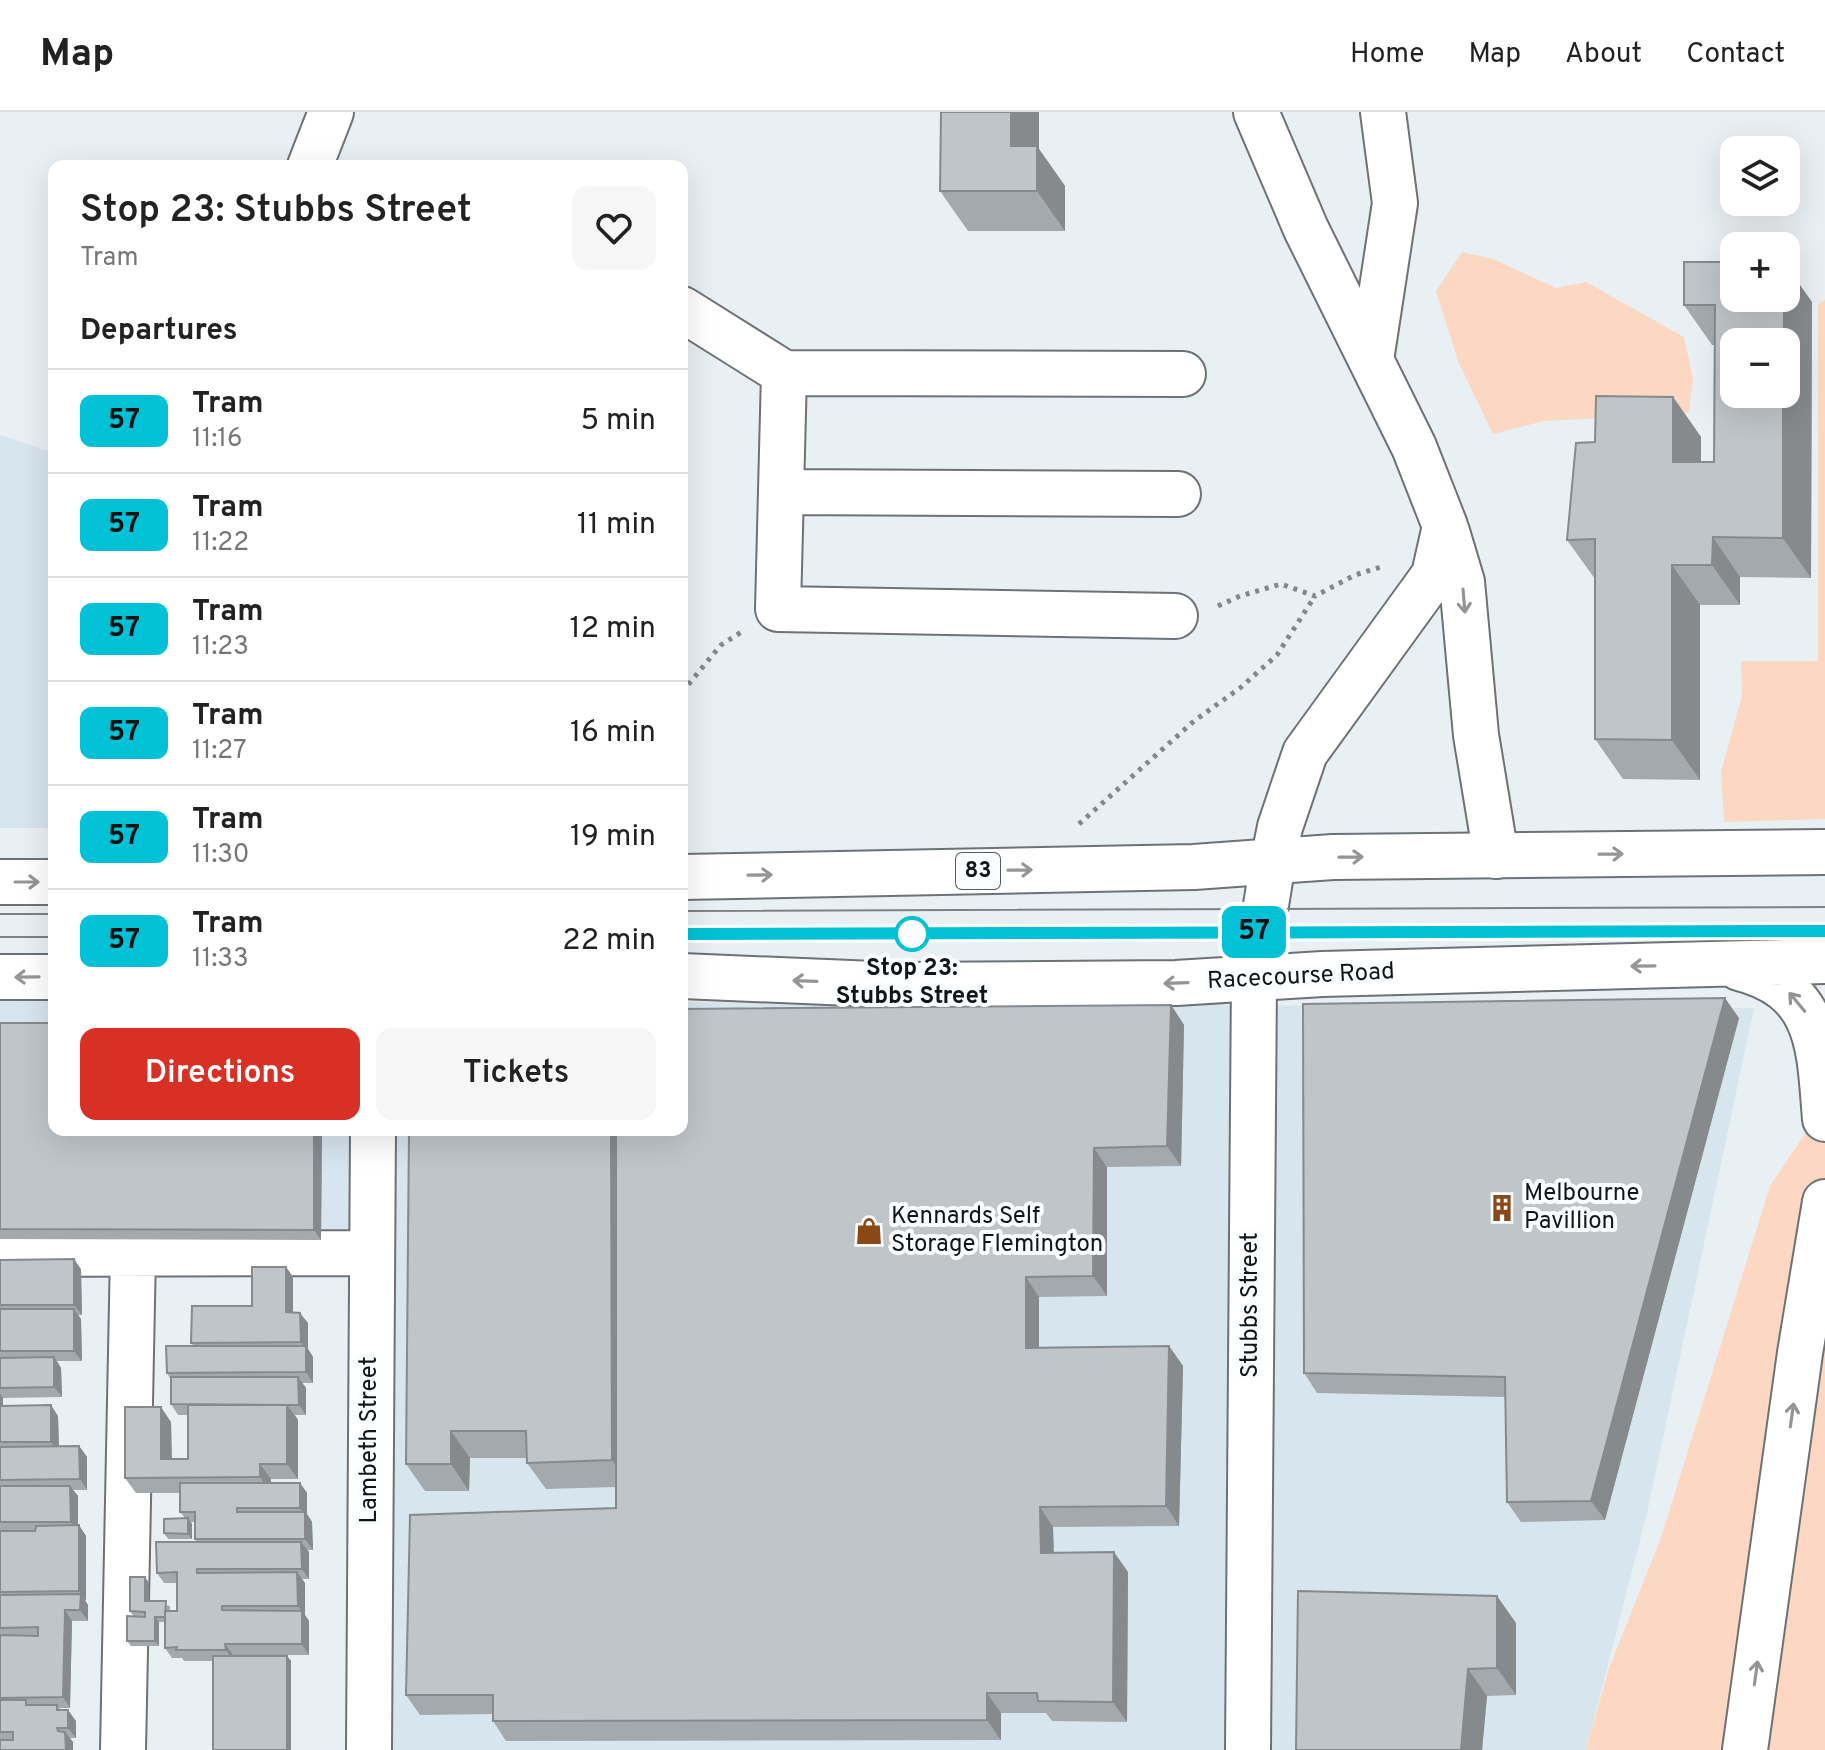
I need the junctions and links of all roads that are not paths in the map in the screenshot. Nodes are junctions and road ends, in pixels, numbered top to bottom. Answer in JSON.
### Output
{"nodes":[{"id":1,"x":331,"y":112,"type":"edge"},
{"id":2,"x":1256,"y":112,"type":"edge"},
{"id":3,"x":1383,"y":112,"type":"edge"},
{"id":4,"x":312,"y":160,"type":"edge"},
{"id":5,"x":688,"y":313,"type":"edge"},
{"id":6,"x":1371,"y":360,"type":"junction"},
{"id":7,"x":784,"y":373,"type":"junction"},
{"id":8,"x":1183,"y":374,"type":"dead end"},
{"id":9,"x":781,"y":492,"type":"junction"},
{"id":10,"x":1178,"y":494,"type":"dead end"},
{"id":11,"x":1445,"y":526,"type":"junction"},
{"id":12,"x":1175,"y":616,"type":"road end"},
{"id":13,"x":1825,"y":852,"type":"edge"},
{"id":14,"x":1496,"y":856,"type":"junction"},
{"id":15,"x":1273,"y":862,"type":"junction"},
{"id":16,"x":688,"y":877,"type":"edge"},
{"id":17,"x":0,"y":882,"type":"edge"},
{"id":18,"x":48,"y":882,"type":"edge"},
{"id":19,"x":1825,"y":961,"type":"edge"},
{"id":20,"x":1721,"y":964,"type":"junction"},
{"id":21,"x":688,"y":976,"type":"edge"},
{"id":22,"x":0,"y":977,"type":"edge"},
{"id":23,"x":48,"y":977,"type":"edge"},
{"id":24,"x":1254,"y":979,"type":"junction"},
{"id":25,"x":1825,"y":1119,"type":"edge"},
{"id":26,"x":373,"y":1136,"type":"edge"},
{"id":27,"x":1825,"y":1202,"type":"edge"},
{"id":28,"x":133,"y":1253,"type":"junction"},
{"id":29,"x":371,"y":1253,"type":"junction"},
{"id":30,"x":0,"y":1254,"type":"edge"},
{"id":31,"x":123,"y":1750,"type":"edge"},
{"id":32,"x":369,"y":1750,"type":"edge"},
{"id":33,"x":1248,"y":1750,"type":"edge"},
{"id":34,"x":1745,"y":1750,"type":"edge"}],
"edges":[{"from":1,"to":4,"type":"main road"},
{"from":2,"to":6,"type":"main road"},
{"from":3,"to":6,"type":"main road"},
{"from":5,"to":7,"type":"main road"},
{"from":6,"to":11,"type":"main road"},
{"from":7,"to":8,"type":"main road"},
{"from":7,"to":9,"type":"main road"},
{"from":9,"to":10,"type":"main road"},
{"from":9,"to":12,"type":"main road"},
{"from":11,"to":14,"type":"main road","one_way":true},
{"from":11,"to":15,"type":"main road","name":"Stubbs Street"},
{"from":14,"to":13,"type":"main road","number":"83","one_way":true},
{"from":15,"to":14,"type":"main road","number":"83","one_way":true},
{"from":16,"to":15,"type":"main road","number":"83","one_way":true},
{"from":15,"to":24,"type":"main road","name":"Stubbs Street"},
{"from":17,"to":18,"type":"main road","one_way":true},
{"from":19,"to":20,"type":"main road","name":"Racecourse Road"},
{"from":20,"to":24,"type":"main road","name":"Racecourse Road","one_way":true},
{"from":25,"to":20,"type":"main road","one_way":true},
{"from":24,"to":21,"type":"main road","name":"Racecourse Road","one_way":true},
{"from":23,"to":22,"type":"main road","one_way":true},
{"from":24,"to":33,"type":"main road","name":"Stubbs Street"},
{"from":26,"to":29,"type":"main road","name":"Lambeth Street"},
{"from":34,"to":27,"type":"main road","one_way":true},
{"from":28,"to":29,"type":"main road"},
{"from":28,"to":30,"type":"main road"},
{"from":28,"to":31,"type":"main road"},
{"from":29,"to":32,"type":"main road","name":"Lambeth Street"}]}
